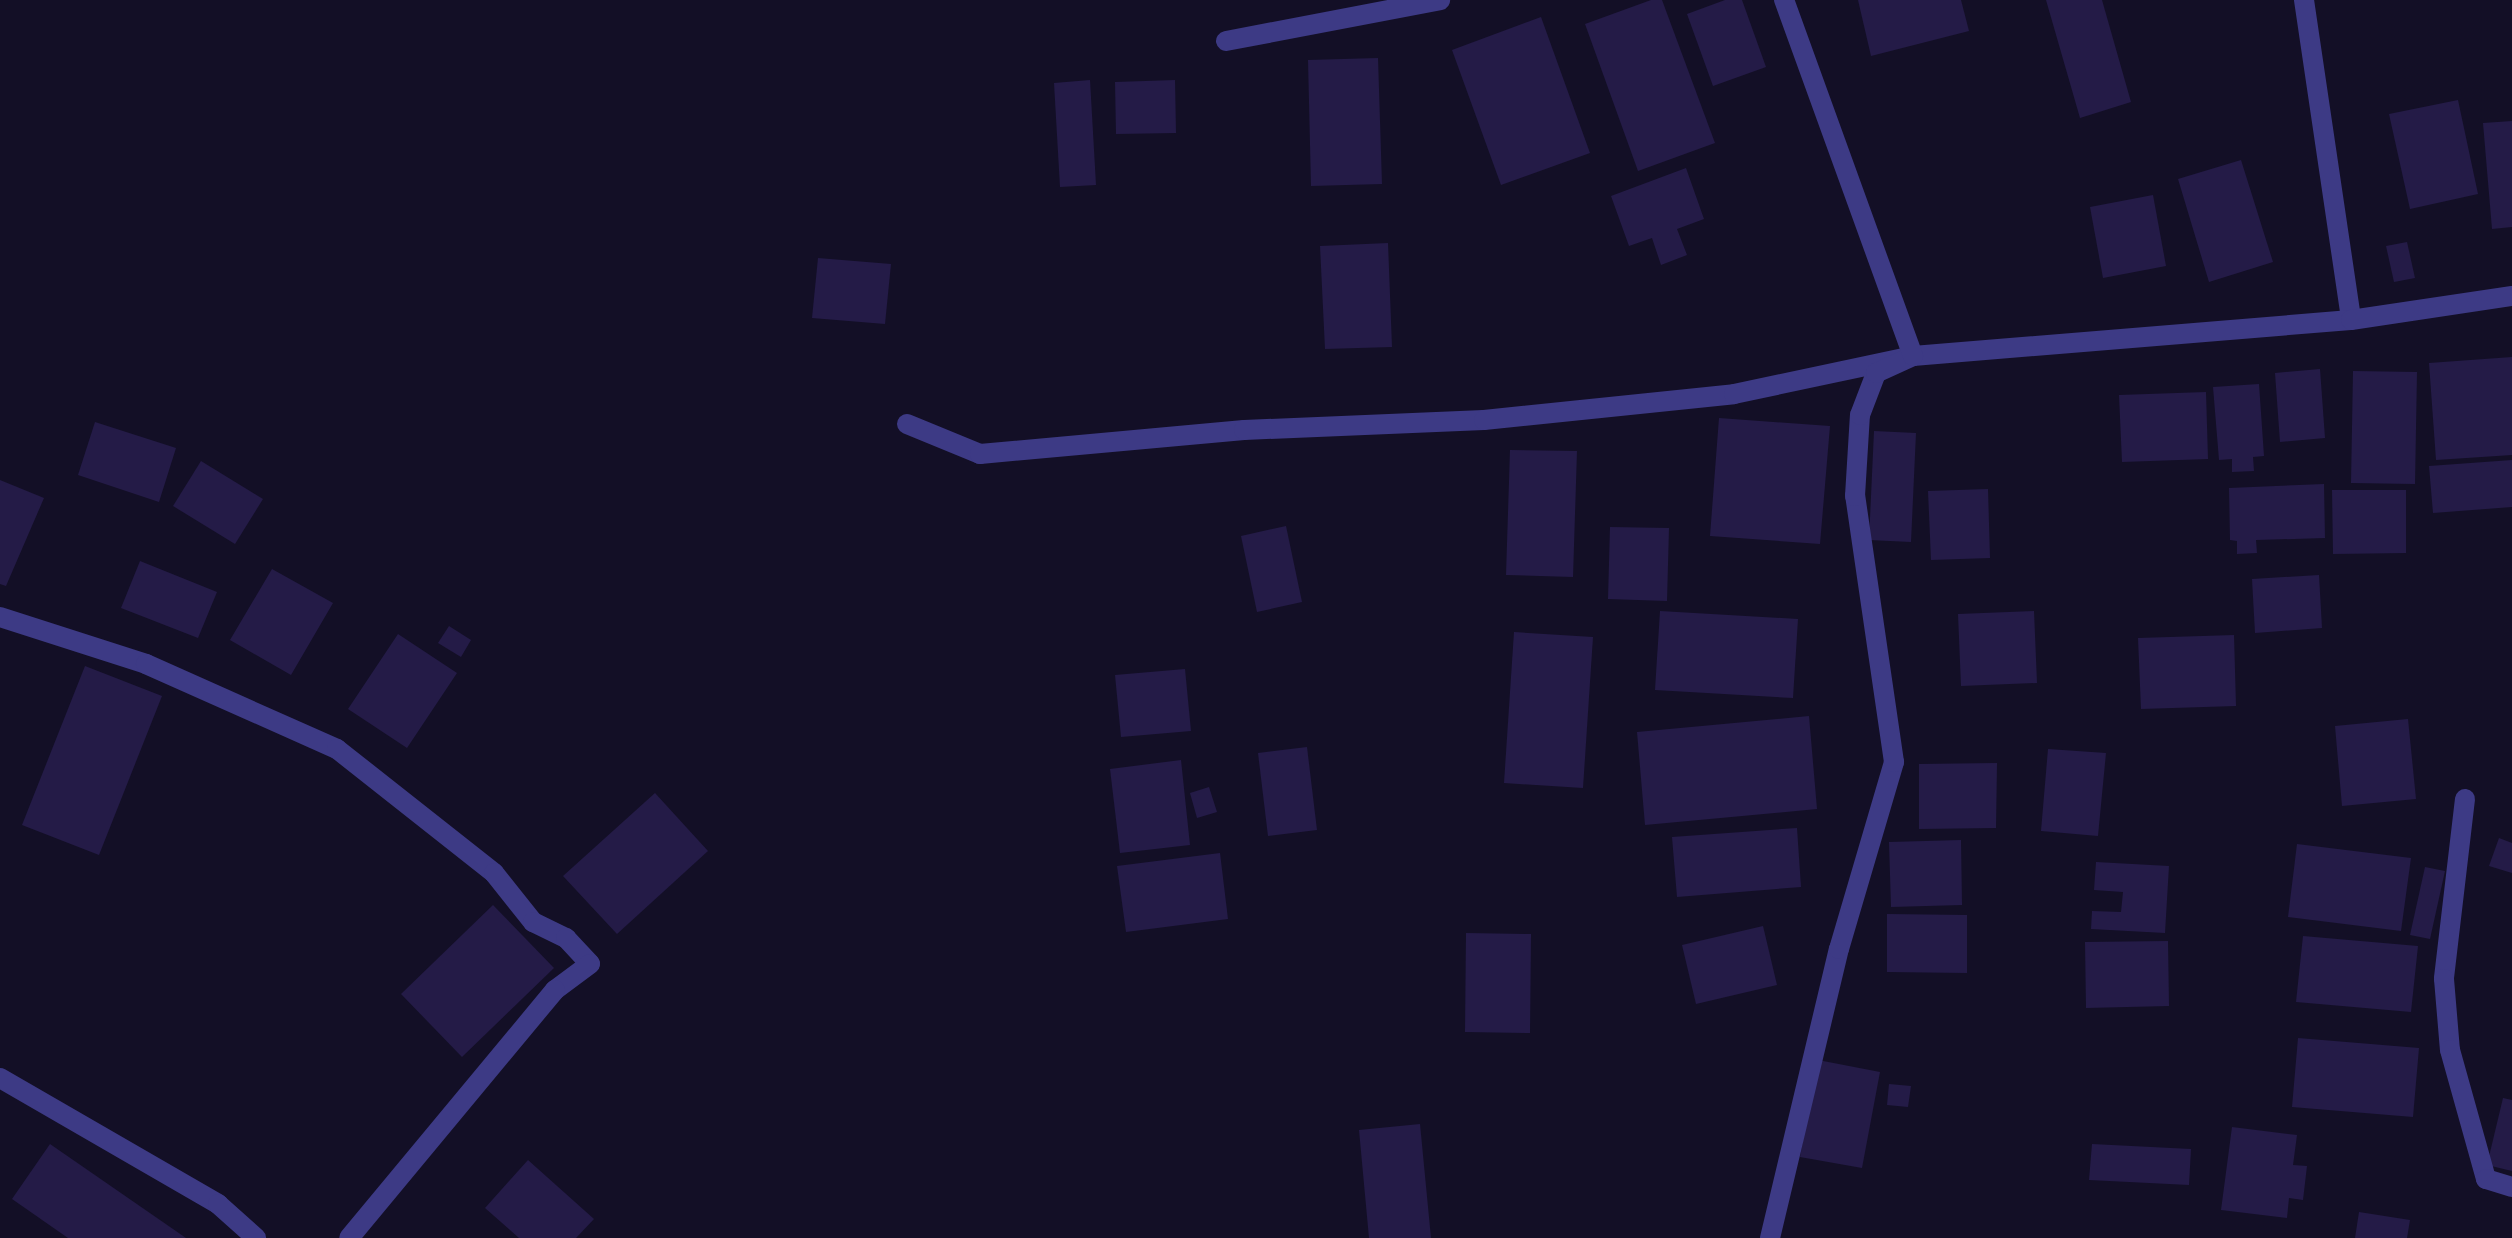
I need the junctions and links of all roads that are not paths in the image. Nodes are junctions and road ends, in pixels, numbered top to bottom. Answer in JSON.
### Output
{"nodes":[{"id":1,"x":1440,"y":0,"type":"edge"},
{"id":2,"x":1784,"y":0,"type":"edge"},
{"id":3,"x":2304,"y":0,"type":"edge"},
{"id":4,"x":1226,"y":41,"type":"dead end"},
{"id":5,"x":2512,"y":296,"type":"edge"},
{"id":6,"x":2351,"y":320,"type":"junction"},
{"id":7,"x":1913,"y":356,"type":"junction"},
{"id":8,"x":907,"y":424,"type":"dead end"},
{"id":9,"x":0,"y":617,"type":"edge"},
{"id":10,"x":2465,"y":799,"type":"dead end"},
{"id":11,"x":0,"y":1078,"type":"edge"},
{"id":12,"x":2512,"y":1187,"type":"edge"},
{"id":13,"x":256,"y":1238,"type":"edge"},
{"id":14,"x":349,"y":1238,"type":"edge"},
{"id":15,"x":1770,"y":1238,"type":"edge"}],
"edges":[{"from":1,"to":4,"type":"street"},
{"from":2,"to":7,"type":"street"},
{"from":3,"to":6,"type":"street"},
{"from":5,"to":6,"type":"street"},
{"from":6,"to":7,"type":"street"},
{"from":7,"to":8,"type":"street"},
{"from":7,"to":15,"type":"street"},
{"from":9,"to":14,"type":"street"},
{"from":10,"to":12,"type":"street"},
{"from":11,"to":13,"type":"street"}]}
